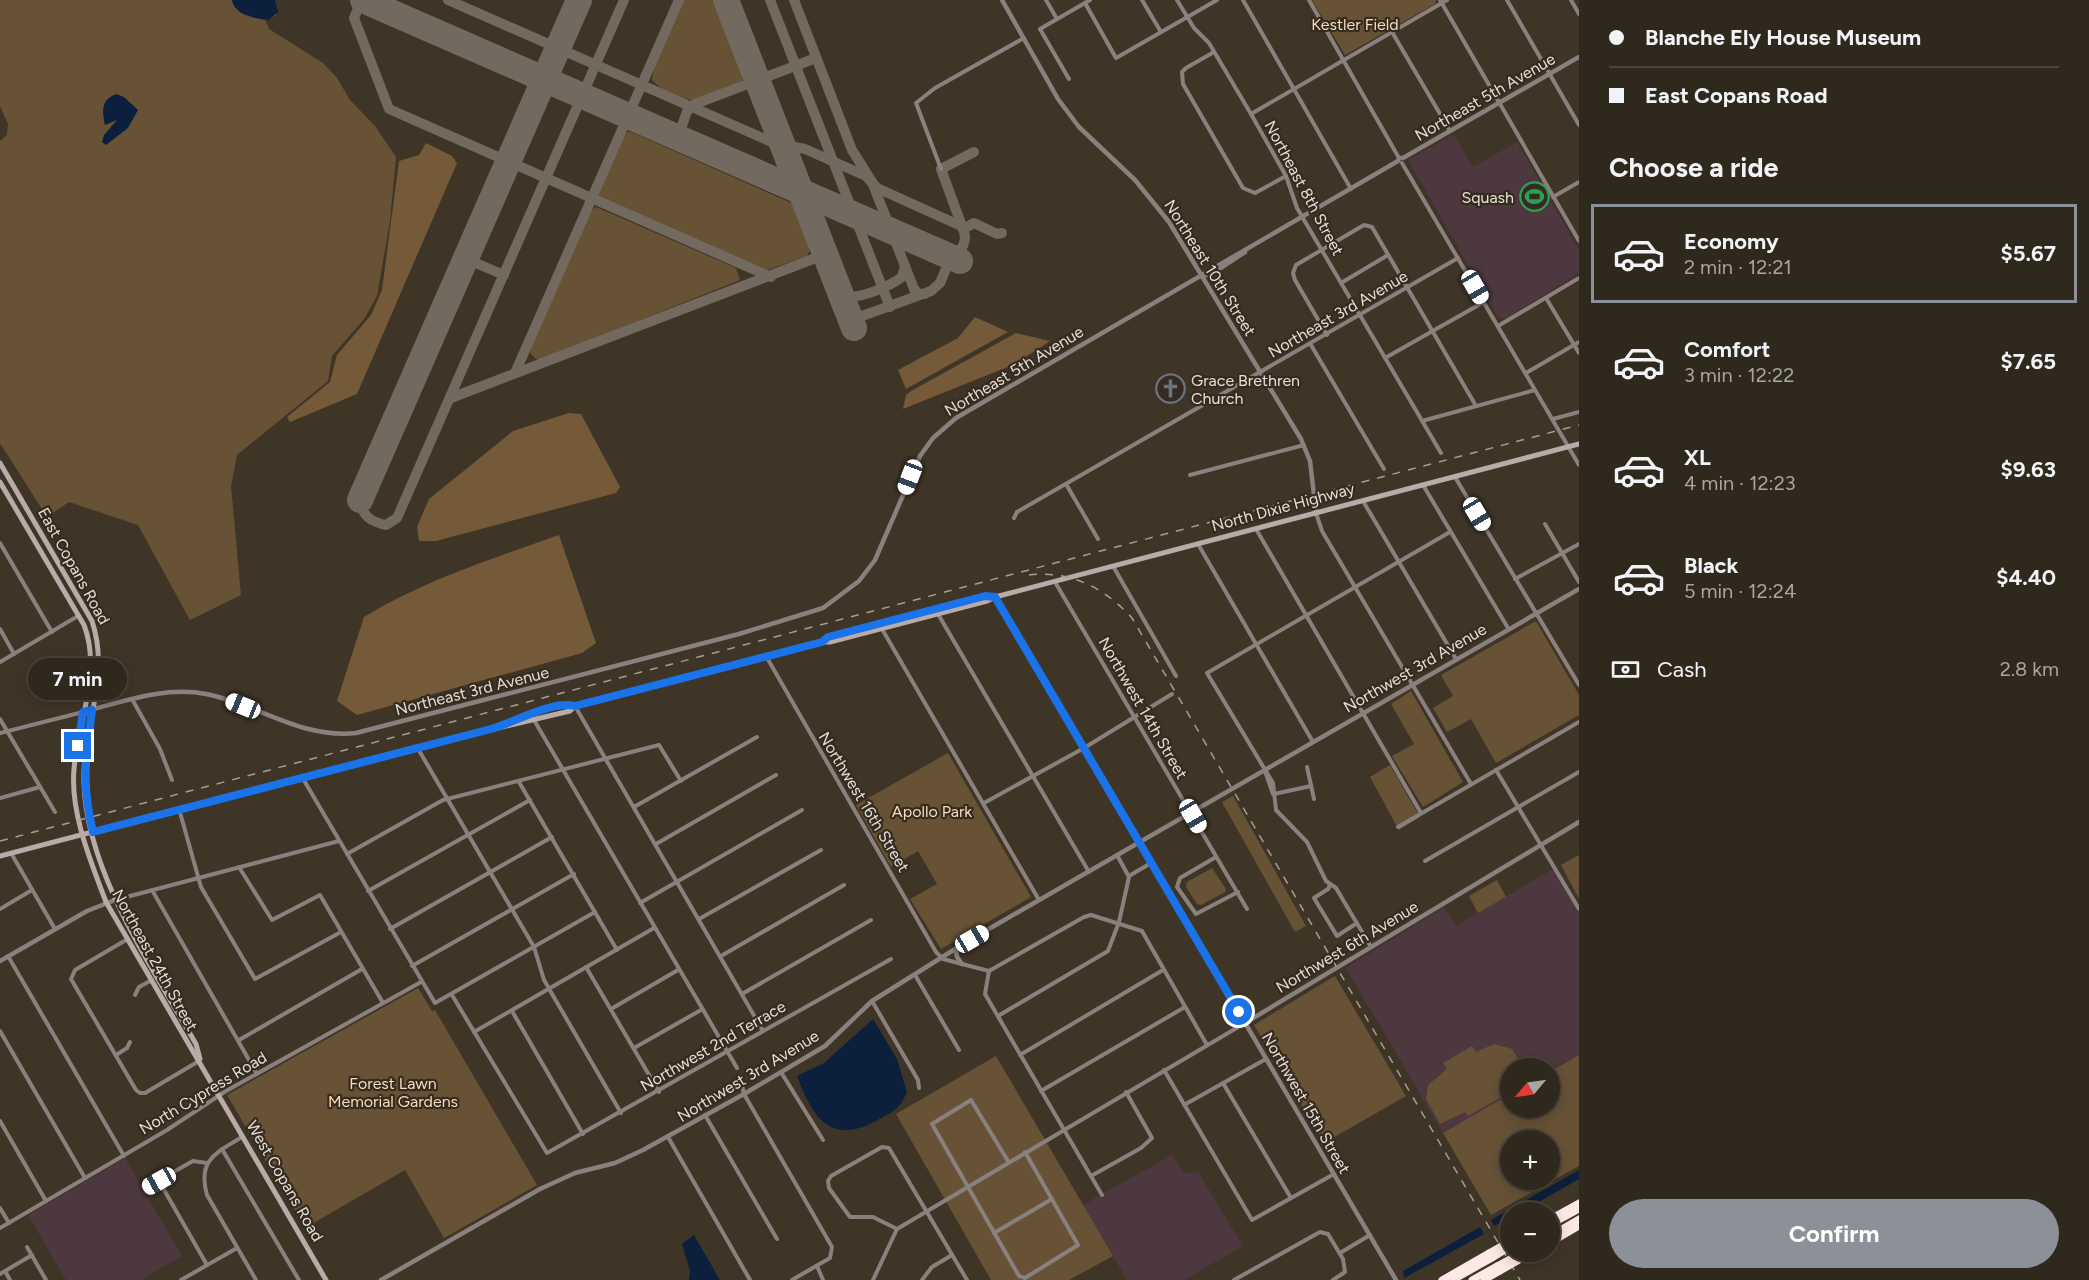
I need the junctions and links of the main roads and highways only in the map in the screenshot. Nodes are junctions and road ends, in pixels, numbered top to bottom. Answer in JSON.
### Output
{"nodes":[{"id":1,"x":1579,"y":444,"type":"edge"},
{"id":2,"x":0,"y":463,"type":"edge"},
{"id":3,"x":0,"y":481,"type":"edge"},
{"id":4,"x":995,"y":597,"type":"junction"},
{"id":5,"x":822,"y":642,"type":"junction"},
{"id":6,"x":575,"y":706,"type":"junction"},
{"id":7,"x":513,"y":723,"type":"junction"},
{"id":8,"x":93,"y":832,"type":"junction"},
{"id":9,"x":84,"y":834,"type":"junction"},
{"id":10,"x":0,"y":856,"type":"edge"},
{"id":11,"x":200,"y":1061,"type":"junction"},
{"id":12,"x":220,"y":1096,"type":"joint"},
{"id":13,"x":1579,"y":1203,"type":"edge"},
{"id":14,"x":1579,"y":1209,"type":"edge"},
{"id":15,"x":1560,"y":1213,"type":"edge"},
{"id":16,"x":1560,"y":1219,"type":"edge"},
{"id":17,"x":1579,"y":1220,"type":"edge"},
{"id":18,"x":1579,"y":1226,"type":"edge"},
{"id":19,"x":1560,"y":1230,"type":"edge"},
{"id":20,"x":1560,"y":1237,"type":"edge"},
{"id":21,"x":1500,"y":1248,"type":"edge"},
{"id":22,"x":1500,"y":1251,"type":"edge"},
{"id":23,"x":1491,"y":1255,"type":"junction"},
{"id":24,"x":1508,"y":1262,"type":"edge"},
{"id":25,"x":1498,"y":1268,"type":"junction"},
{"id":26,"x":326,"y":1280,"type":"edge"},
{"id":27,"x":1442,"y":1280,"type":"edge"},
{"id":28,"x":1453,"y":1280,"type":"edge"},
{"id":29,"x":1472,"y":1280,"type":"edge"},
{"id":30,"x":1484,"y":1280,"type":"edge"}],
"edges":[{"from":1,"to":4,"type":"main road","name":"North Dixie Highway"},
{"from":2,"to":8,"type":"main road","name":"East Copans Road"},
{"from":3,"to":9,"type":"main road","name":"East Copans Road"},
{"from":4,"to":5,"type":"main road","name":"North Dixie Highway"},
{"from":4,"to":5,"type":"main road","name":"North Dixie Highway"},
{"from":5,"to":6,"type":"main road","name":"North Dixie Highway"},
{"from":6,"to":7,"type":"main road","name":"North Dixie Highway"},
{"from":6,"to":7,"type":"main road","name":"North Dixie Highway"},
{"from":7,"to":8,"type":"main road","name":"North Dixie Highway"},
{"from":8,"to":9,"type":"main road","name":"North Dixie Highway"},
{"from":8,"to":11,"type":"main road","name":"Northeast 24th Street"},
{"from":9,"to":10,"type":"main road","name":"North Dixie Highway"},
{"from":9,"to":11,"type":"main road","name":"Northeast 24th Street"},
{"from":11,"to":12,"type":"main road","name":"Northeast 24th Street"},
{"from":12,"to":26,"type":"main road","name":"West Copans Road"},
{"from":13,"to":15,"type":"highway"},
{"from":14,"to":16,"type":"highway"},
{"from":17,"to":19,"type":"highway"},
{"from":18,"to":20,"type":"highway"},
{"from":21,"to":23,"type":"highway","bridge":true},
{"from":22,"to":23,"type":"highway","bridge":true},
{"from":23,"to":27,"type":"highway"},
{"from":23,"to":28,"type":"highway"},
{"from":24,"to":25,"type":"highway","bridge":true},
{"from":25,"to":29,"type":"highway"},
{"from":25,"to":30,"type":"highway"}]}
